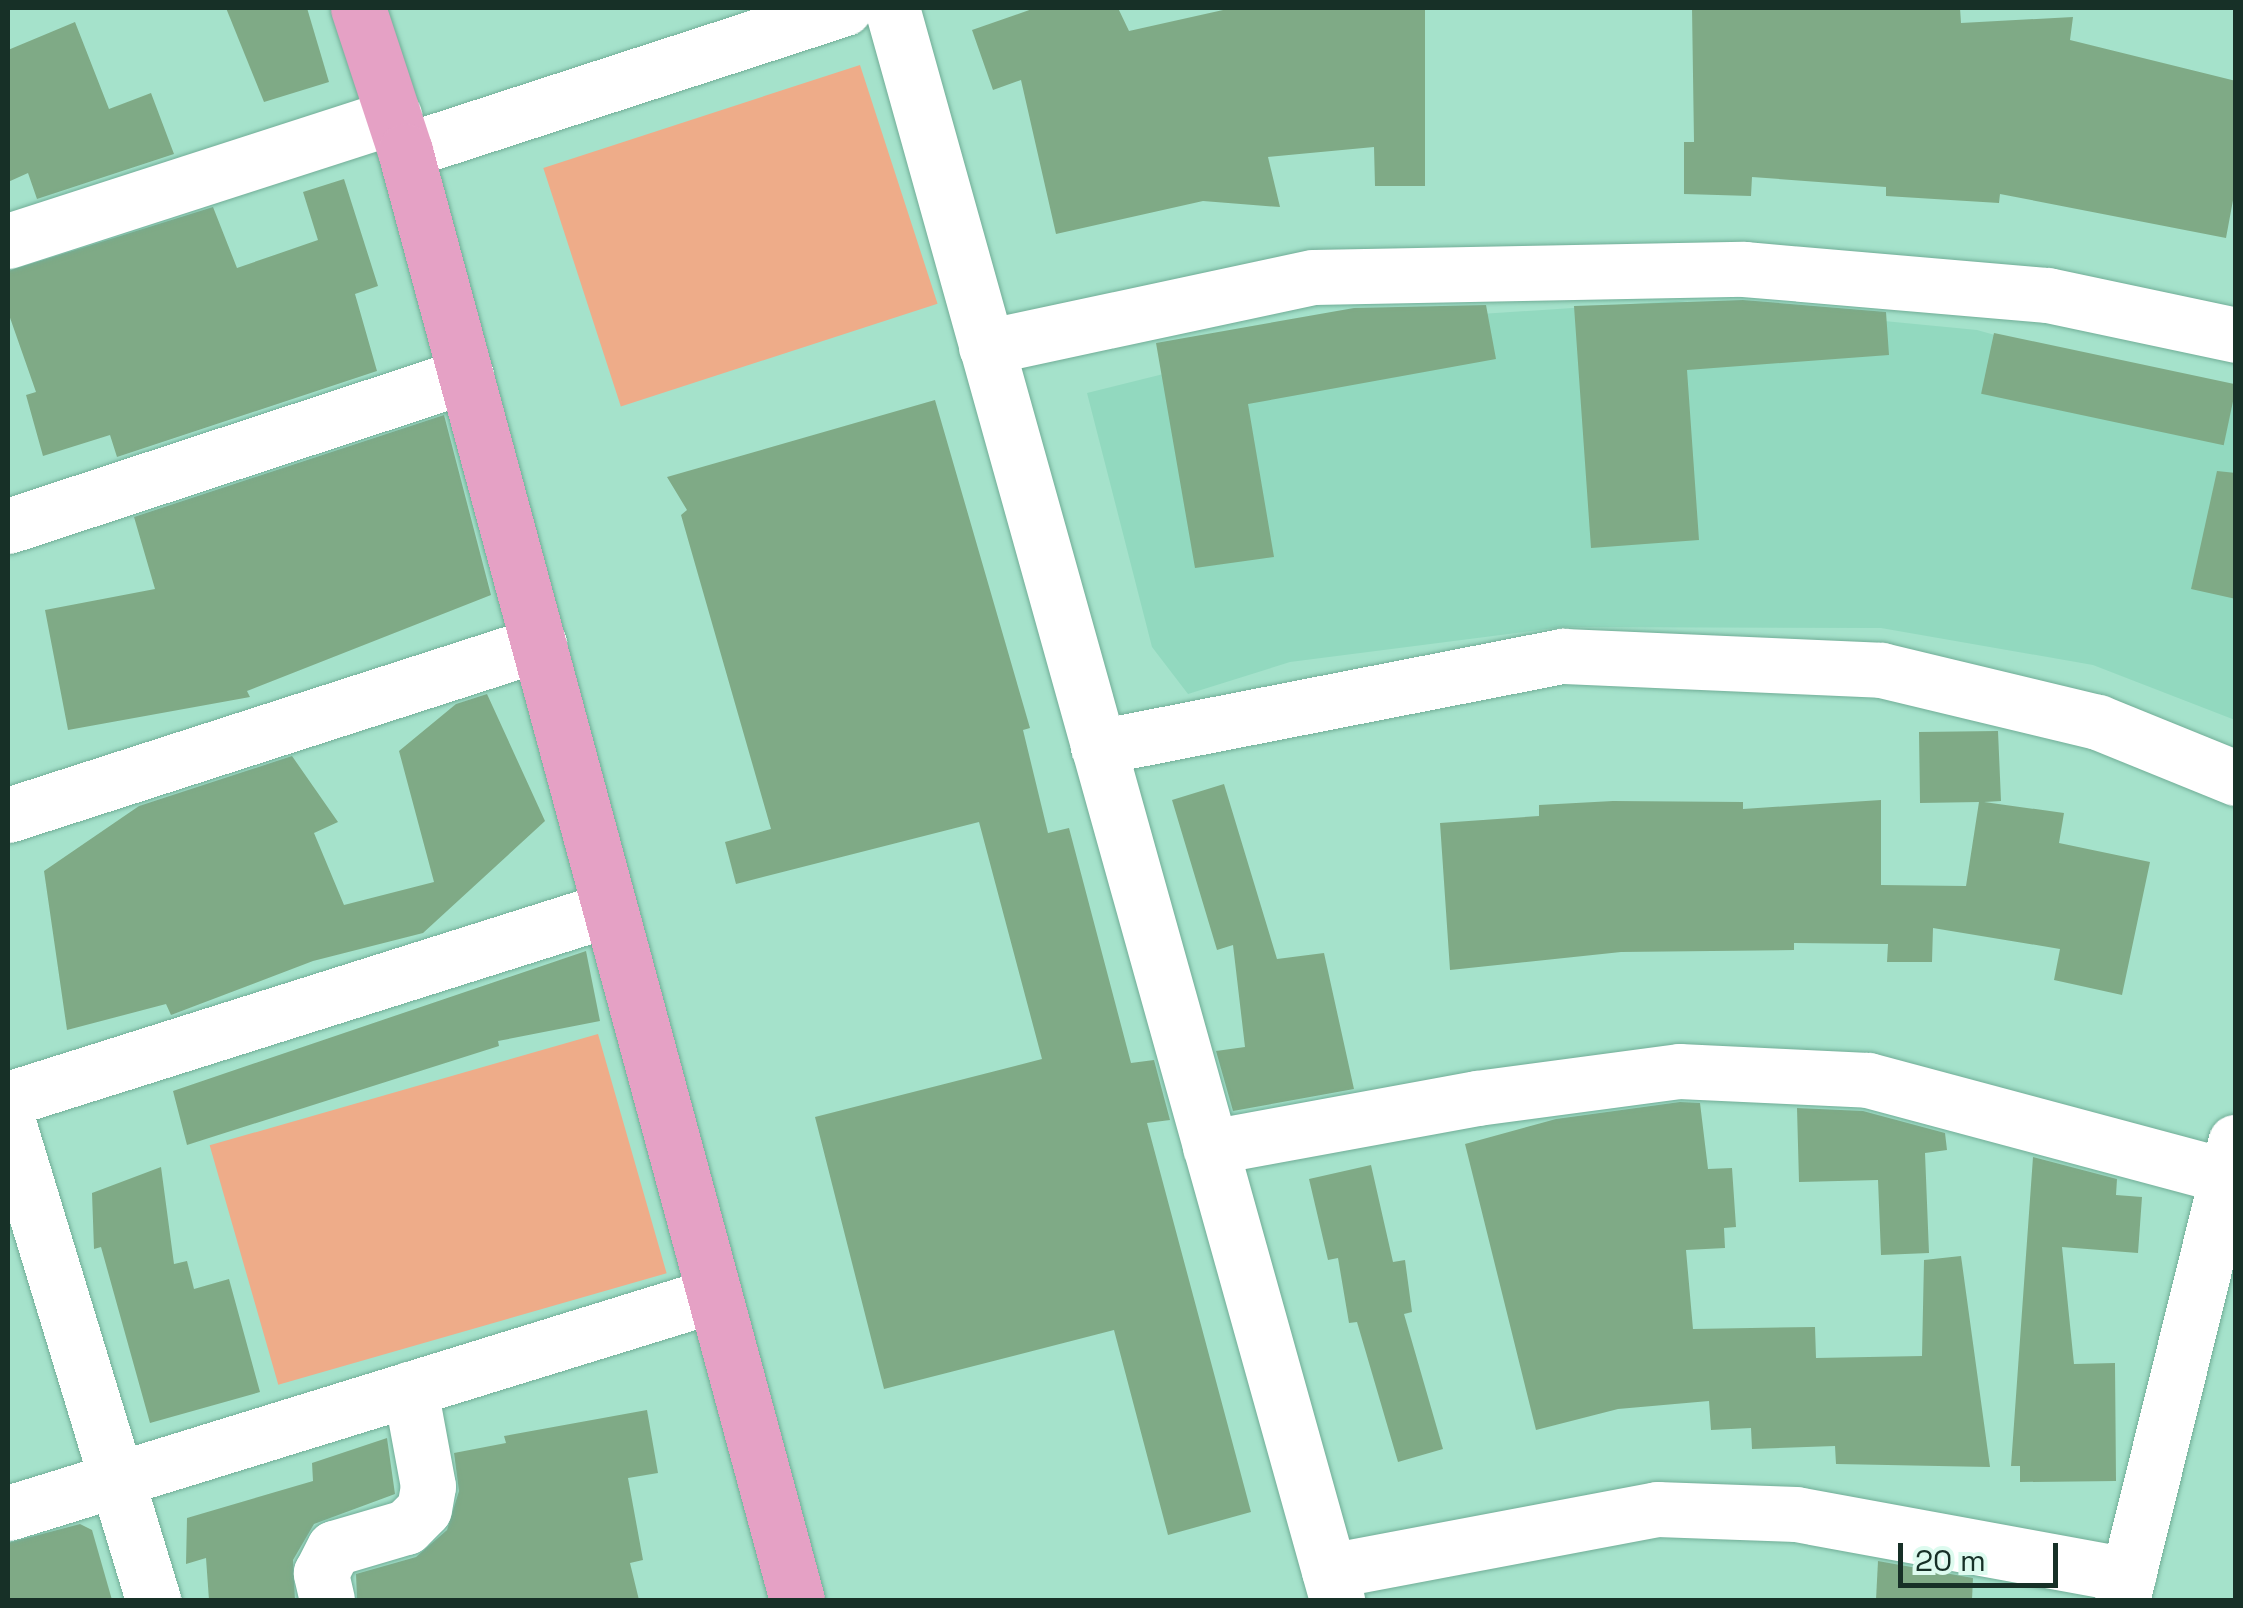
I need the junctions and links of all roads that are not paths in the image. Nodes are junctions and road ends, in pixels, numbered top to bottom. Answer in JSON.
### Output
{"nodes":[{"id":1,"x":358,"y":8,"type":"edge"},
{"id":2,"x":844,"y":8,"type":"edge"},
{"id":3,"x":892,"y":8,"type":"edge"},
{"id":4,"x":400,"y":134,"type":"junction"},
{"id":5,"x":8,"y":241,"type":"edge"},
{"id":6,"x":2236,"y":335,"type":"edge"},
{"id":7,"x":986,"y":347,"type":"junction"},
{"id":8,"x":466,"y":375,"type":"junction"},
{"id":9,"x":8,"y":526,"type":"edge"},
{"id":10,"x":539,"y":644,"type":"junction"},
{"id":11,"x":1098,"y":747,"type":"junction"},
{"id":12,"x":2236,"y":778,"type":"edge"},
{"id":13,"x":8,"y":815,"type":"edge"},
{"id":14,"x":610,"y":910,"type":"junction"},
{"id":15,"x":8,"y":1100,"type":"edge"},
{"id":16,"x":8,"y":1122,"type":"edge"},
{"id":17,"x":1210,"y":1148,"type":"junction"},
{"id":18,"x":2231,"y":1157,"type":"edge"},
{"id":19,"x":714,"y":1295,"type":"junction"},
{"id":20,"x":410,"y":1389,"type":"junction"},
{"id":21,"x":114,"y":1480,"type":"junction"},
{"id":22,"x":8,"y":1513,"type":"edge"},
{"id":23,"x":1333,"y":1586,"type":"edge"},
{"id":24,"x":2125,"y":1588,"type":"edge"},
{"id":25,"x":153,"y":1600,"type":"edge"},
{"id":26,"x":327,"y":1600,"type":"edge"},
{"id":27,"x":796,"y":1600,"type":"edge"}],
"edges":[{"from":1,"to":4,"type":"main road"},
{"from":2,"to":4,"type":"street"},
{"from":3,"to":7,"type":"street"},
{"from":4,"to":5,"type":"street"},
{"from":4,"to":8,"type":"main road"},
{"from":6,"to":7,"type":"street"},
{"from":7,"to":11,"type":"street"},
{"from":8,"to":9,"type":"street"},
{"from":8,"to":10,"type":"main road"},
{"from":10,"to":13,"type":"street"},
{"from":10,"to":14,"type":"main road"},
{"from":11,"to":12,"type":"street"},
{"from":11,"to":17,"type":"street"},
{"from":14,"to":15,"type":"street"},
{"from":14,"to":19,"type":"main road"},
{"from":16,"to":21,"type":"street"},
{"from":17,"to":18,"type":"street"},
{"from":17,"to":23,"type":"street"},
{"from":18,"to":24,"type":"street"},
{"from":19,"to":20,"type":"street"},
{"from":19,"to":27,"type":"main road"},
{"from":20,"to":21,"type":"street"},
{"from":20,"to":26,"type":"street"},
{"from":21,"to":22,"type":"street"},
{"from":21,"to":25,"type":"street"},
{"from":23,"to":24,"type":"street"}]}
